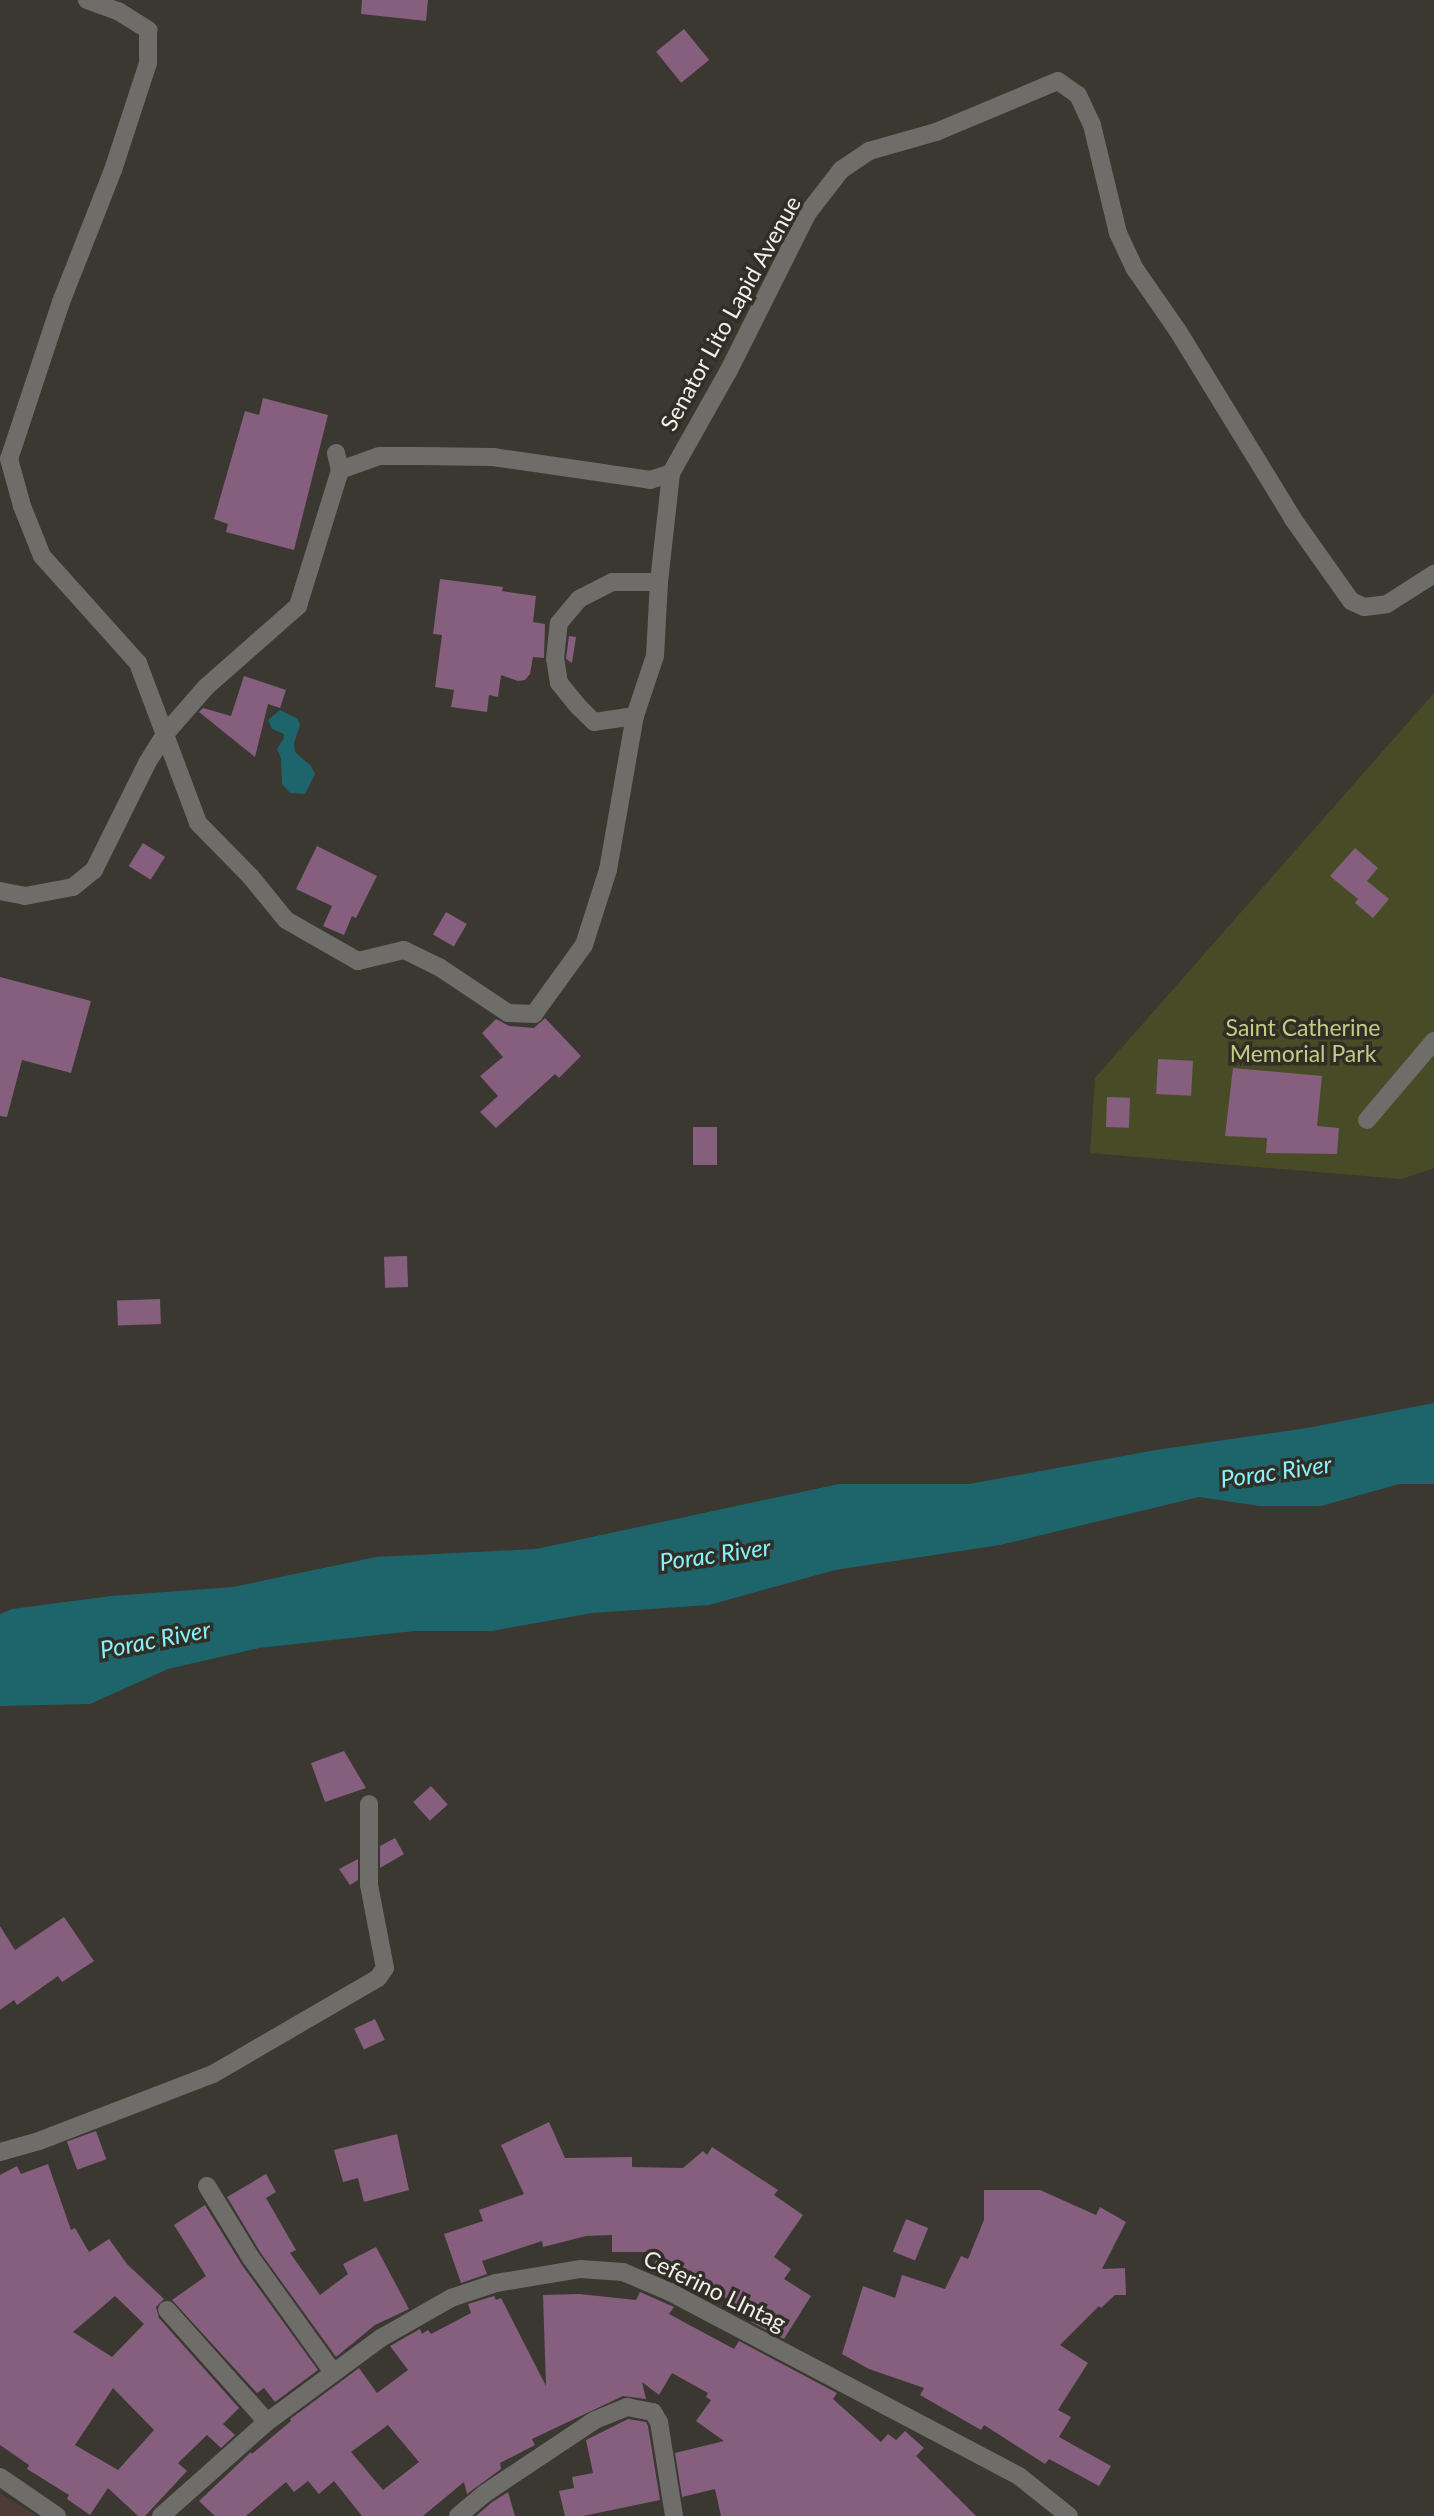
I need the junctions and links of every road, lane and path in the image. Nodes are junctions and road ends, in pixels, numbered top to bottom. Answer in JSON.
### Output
{"nodes":[{"id":1,"x":86,"y":0,"type":"edge"},
{"id":2,"x":5,"y":459,"type":"edge"},
{"id":3,"x":671,"y":473,"type":"junction"},
{"id":4,"x":1434,"y":573,"type":"edge"},
{"id":5,"x":659,"y":582,"type":"junction"},
{"id":6,"x":635,"y":716,"type":"junction"},
{"id":7,"x":165,"y":734,"type":"junction"},
{"id":8,"x":0,"y":891,"type":"edge"},
{"id":9,"x":1434,"y":1041,"type":"edge"},
{"id":10,"x":1367,"y":1121,"type":"dead end"},
{"id":11,"x":369,"y":1804,"type":"dead end"},
{"id":12,"x":0,"y":2152,"type":"edge"},
{"id":13,"x":207,"y":2186,"type":"dead end"},
{"id":14,"x":167,"y":2310,"type":"dead end"},
{"id":15,"x":333,"y":2372,"type":"junction"},
{"id":16,"x":267,"y":2422,"type":"junction"},
{"id":17,"x":0,"y":2477,"type":"edge"},
{"id":18,"x":57,"y":2516,"type":"edge"},
{"id":19,"x":161,"y":2516,"type":"edge"},
{"id":20,"x":458,"y":2516,"type":"edge"},
{"id":21,"x":674,"y":2516,"type":"edge"},
{"id":22,"x":1069,"y":2516,"type":"edge"}],
"edges":[{"from":1,"to":2,"type":"street"},
{"from":2,"to":7,"type":"street"},
{"from":3,"to":4,"type":"street","name":"Senator Lito Lapid Avenue"},
{"from":3,"to":5,"type":"street","name":"Senator Lito Lapid Avenue"},
{"from":3,"to":7,"type":"street"},
{"from":5,"to":6,"type":"street","name":"Senator Lito Lapid Avenue"},
{"from":5,"to":6,"type":"street"},
{"from":6,"to":7,"type":"street","name":"Senator Lito Lapid Avenue"},
{"from":7,"to":8,"type":"street"},
{"from":9,"to":10,"type":"street"},
{"from":11,"to":12,"type":"street"},
{"from":13,"to":15,"type":"street"},
{"from":14,"to":16,"type":"street"},
{"from":15,"to":16,"type":"street","name":"Ceferino LIntag"},
{"from":15,"to":22,"type":"street","name":"Ceferino LIntag"},
{"from":16,"to":19,"type":"street","name":"Ceferino LIntag"},
{"from":17,"to":18,"type":"street"},
{"from":20,"to":21,"type":"street"}]}
